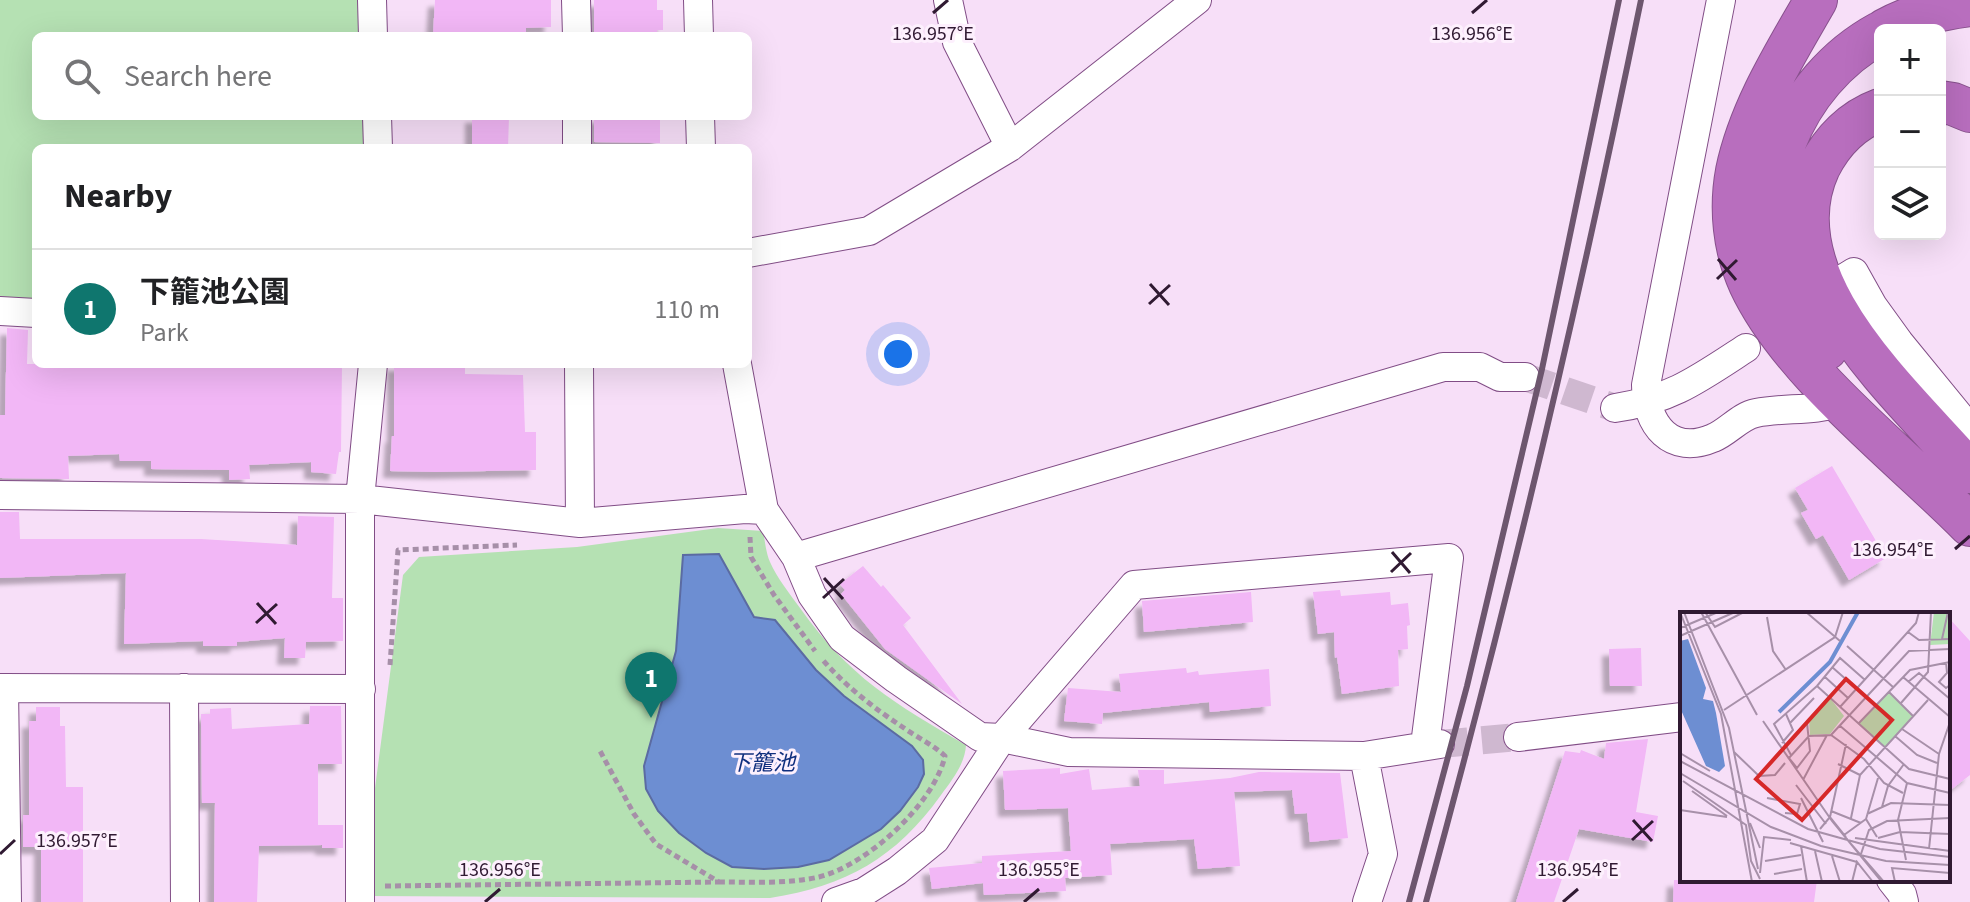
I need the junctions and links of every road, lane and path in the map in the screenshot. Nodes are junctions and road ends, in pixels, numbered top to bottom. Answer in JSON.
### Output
{"nodes":[{"id":1,"x":372,"y":0,"type":"edge"},
{"id":2,"x":576,"y":0,"type":"edge"},
{"id":3,"x":698,"y":0,"type":"edge"},
{"id":4,"x":948,"y":0,"type":"edge"},
{"id":5,"x":1721,"y":0,"type":"edge"},
{"id":6,"x":1816,"y":0,"type":"edge"},
{"id":7,"x":1191,"y":1,"type":"edge"},
{"id":8,"x":1970,"y":5,"type":"edge"},
{"id":9,"x":1896,"y":24,"type":"edge"},
{"id":10,"x":373,"y":32,"type":"edge"},
{"id":11,"x":577,"y":32,"type":"edge"},
{"id":12,"x":699,"y":32,"type":"edge"},
{"id":13,"x":1874,"y":37,"type":"edge"},
{"id":14,"x":1946,"y":103,"type":"edge"},
{"id":15,"x":1970,"y":111,"type":"edge"},
{"id":16,"x":1874,"y":113,"type":"edge"},
{"id":17,"x":377,"y":120,"type":"edge"},
{"id":18,"x":577,"y":120,"type":"edge"},
{"id":19,"x":700,"y":120,"type":"edge"},
{"id":20,"x":378,"y":144,"type":"edge"},
{"id":21,"x":577,"y":144,"type":"edge"},
{"id":22,"x":701,"y":144,"type":"edge"},
{"id":23,"x":1010,"y":147,"type":"junction"},
{"id":24,"x":752,"y":252,"type":"edge"},
{"id":25,"x":1848,"y":276,"type":"dead end"},
{"id":26,"x":0,"y":311,"type":"edge"},
{"id":27,"x":32,"y":313,"type":"edge"},
{"id":28,"x":1746,"y":348,"type":"dead end"},
{"id":29,"x":373,"y":368,"type":"edge"},
{"id":30,"x":579,"y":368,"type":"edge"},
{"id":31,"x":737,"y":368,"type":"edge"},
{"id":32,"x":1525,"y":377,"type":"tunnel mouth"},
{"id":33,"x":1842,"y":402,"type":"junction"},
{"id":34,"x":1646,"y":403,"type":"junction"},
{"id":35,"x":1615,"y":408,"type":"tunnel mouth"},
{"id":36,"x":1970,"y":429,"type":"edge"},
{"id":37,"x":1970,"y":472,"type":"edge"},
{"id":38,"x":0,"y":495,"type":"edge"},
{"id":39,"x":1970,"y":496,"type":"edge"},
{"id":40,"x":360,"y":499,"type":"junction"},
{"id":41,"x":754,"y":509,"type":"junction"},
{"id":42,"x":580,"y":523,"type":"junction"},
{"id":43,"x":1970,"y":525,"type":"edge"},
{"id":44,"x":526,"y":545,"type":"dead end"},
{"id":45,"x":796,"y":557,"type":"junction"},
{"id":46,"x":389,"y":672,"type":"dead end"},
{"id":47,"x":2,"y":688,"type":"edge"},
{"id":48,"x":184,"y":688,"type":"junction"},
{"id":49,"x":361,"y":689,"type":"junction"},
{"id":50,"x":1680,"y":717,"type":"edge"},
{"id":51,"x":1518,"y":737,"type":"tunnel mouth"},
{"id":52,"x":1002,"y":738,"type":"junction"},
{"id":53,"x":599,"y":749,"type":"dead end"},
{"id":54,"x":1364,"y":756,"type":"junction"},
{"id":55,"x":719,"y":882,"type":"junction"},
{"id":56,"x":1893,"y":882,"type":"edge"},
{"id":57,"x":366,"y":894,"type":"edge"},
{"id":58,"x":7,"y":902,"type":"edge"},
{"id":59,"x":185,"y":902,"type":"edge"},
{"id":60,"x":836,"y":902,"type":"edge"},
{"id":61,"x":1367,"y":902,"type":"edge"},
{"id":62,"x":1904,"y":902,"type":"edge"}],
"edges":[{"from":1,"to":10,"type":"street"},
{"from":2,"to":11,"type":"street"},
{"from":3,"to":12,"type":"street"},
{"from":4,"to":23,"type":"street"},
{"from":5,"to":34,"type":"street"},
{"from":6,"to":33,"type":"highway"},
{"from":7,"to":23,"type":"street"},
{"from":8,"to":9,"type":"highway"},
{"from":13,"to":39,"type":"highway"},
{"from":14,"to":15,"type":"highway"},
{"from":16,"to":37,"type":"highway"},
{"from":17,"to":20,"type":"street"},
{"from":18,"to":21,"type":"street"},
{"from":19,"to":22,"type":"street"},
{"from":23,"to":24,"type":"street"},
{"from":25,"to":36,"type":"street"},
{"from":26,"to":27,"type":"street"},
{"from":28,"to":34,"type":"street"},
{"from":29,"to":40,"type":"street"},
{"from":30,"to":42,"type":"street"},
{"from":31,"to":41,"type":"street"},
{"from":32,"to":45,"type":"street"},
{"from":33,"to":34,"type":"street"},
{"from":33,"to":43,"type":"highway"},
{"from":34,"to":35,"type":"street"},
{"from":38,"to":40,"type":"street"},
{"from":40,"to":42,"type":"street"},
{"from":40,"to":49,"type":"street"},
{"from":41,"to":42,"type":"street"},
{"from":41,"to":45,"type":"street"},
{"from":41,"to":55,"type":"path"},
{"from":44,"to":46,"type":"path"},
{"from":45,"to":52,"type":"street"},
{"from":47,"to":48,"type":"street"},
{"from":47,"to":58,"type":"street"},
{"from":48,"to":49,"type":"street"},
{"from":48,"to":59,"type":"street"},
{"from":49,"to":57,"type":"street"},
{"from":50,"to":51,"type":"street"},
{"from":52,"to":54,"type":"street"},
{"from":52,"to":54,"type":"street"},
{"from":52,"to":60,"type":"street"},
{"from":53,"to":55,"type":"path"},
{"from":54,"to":61,"type":"street"},
{"from":55,"to":57,"type":"path"},
{"from":56,"to":62,"type":"street"}]}
